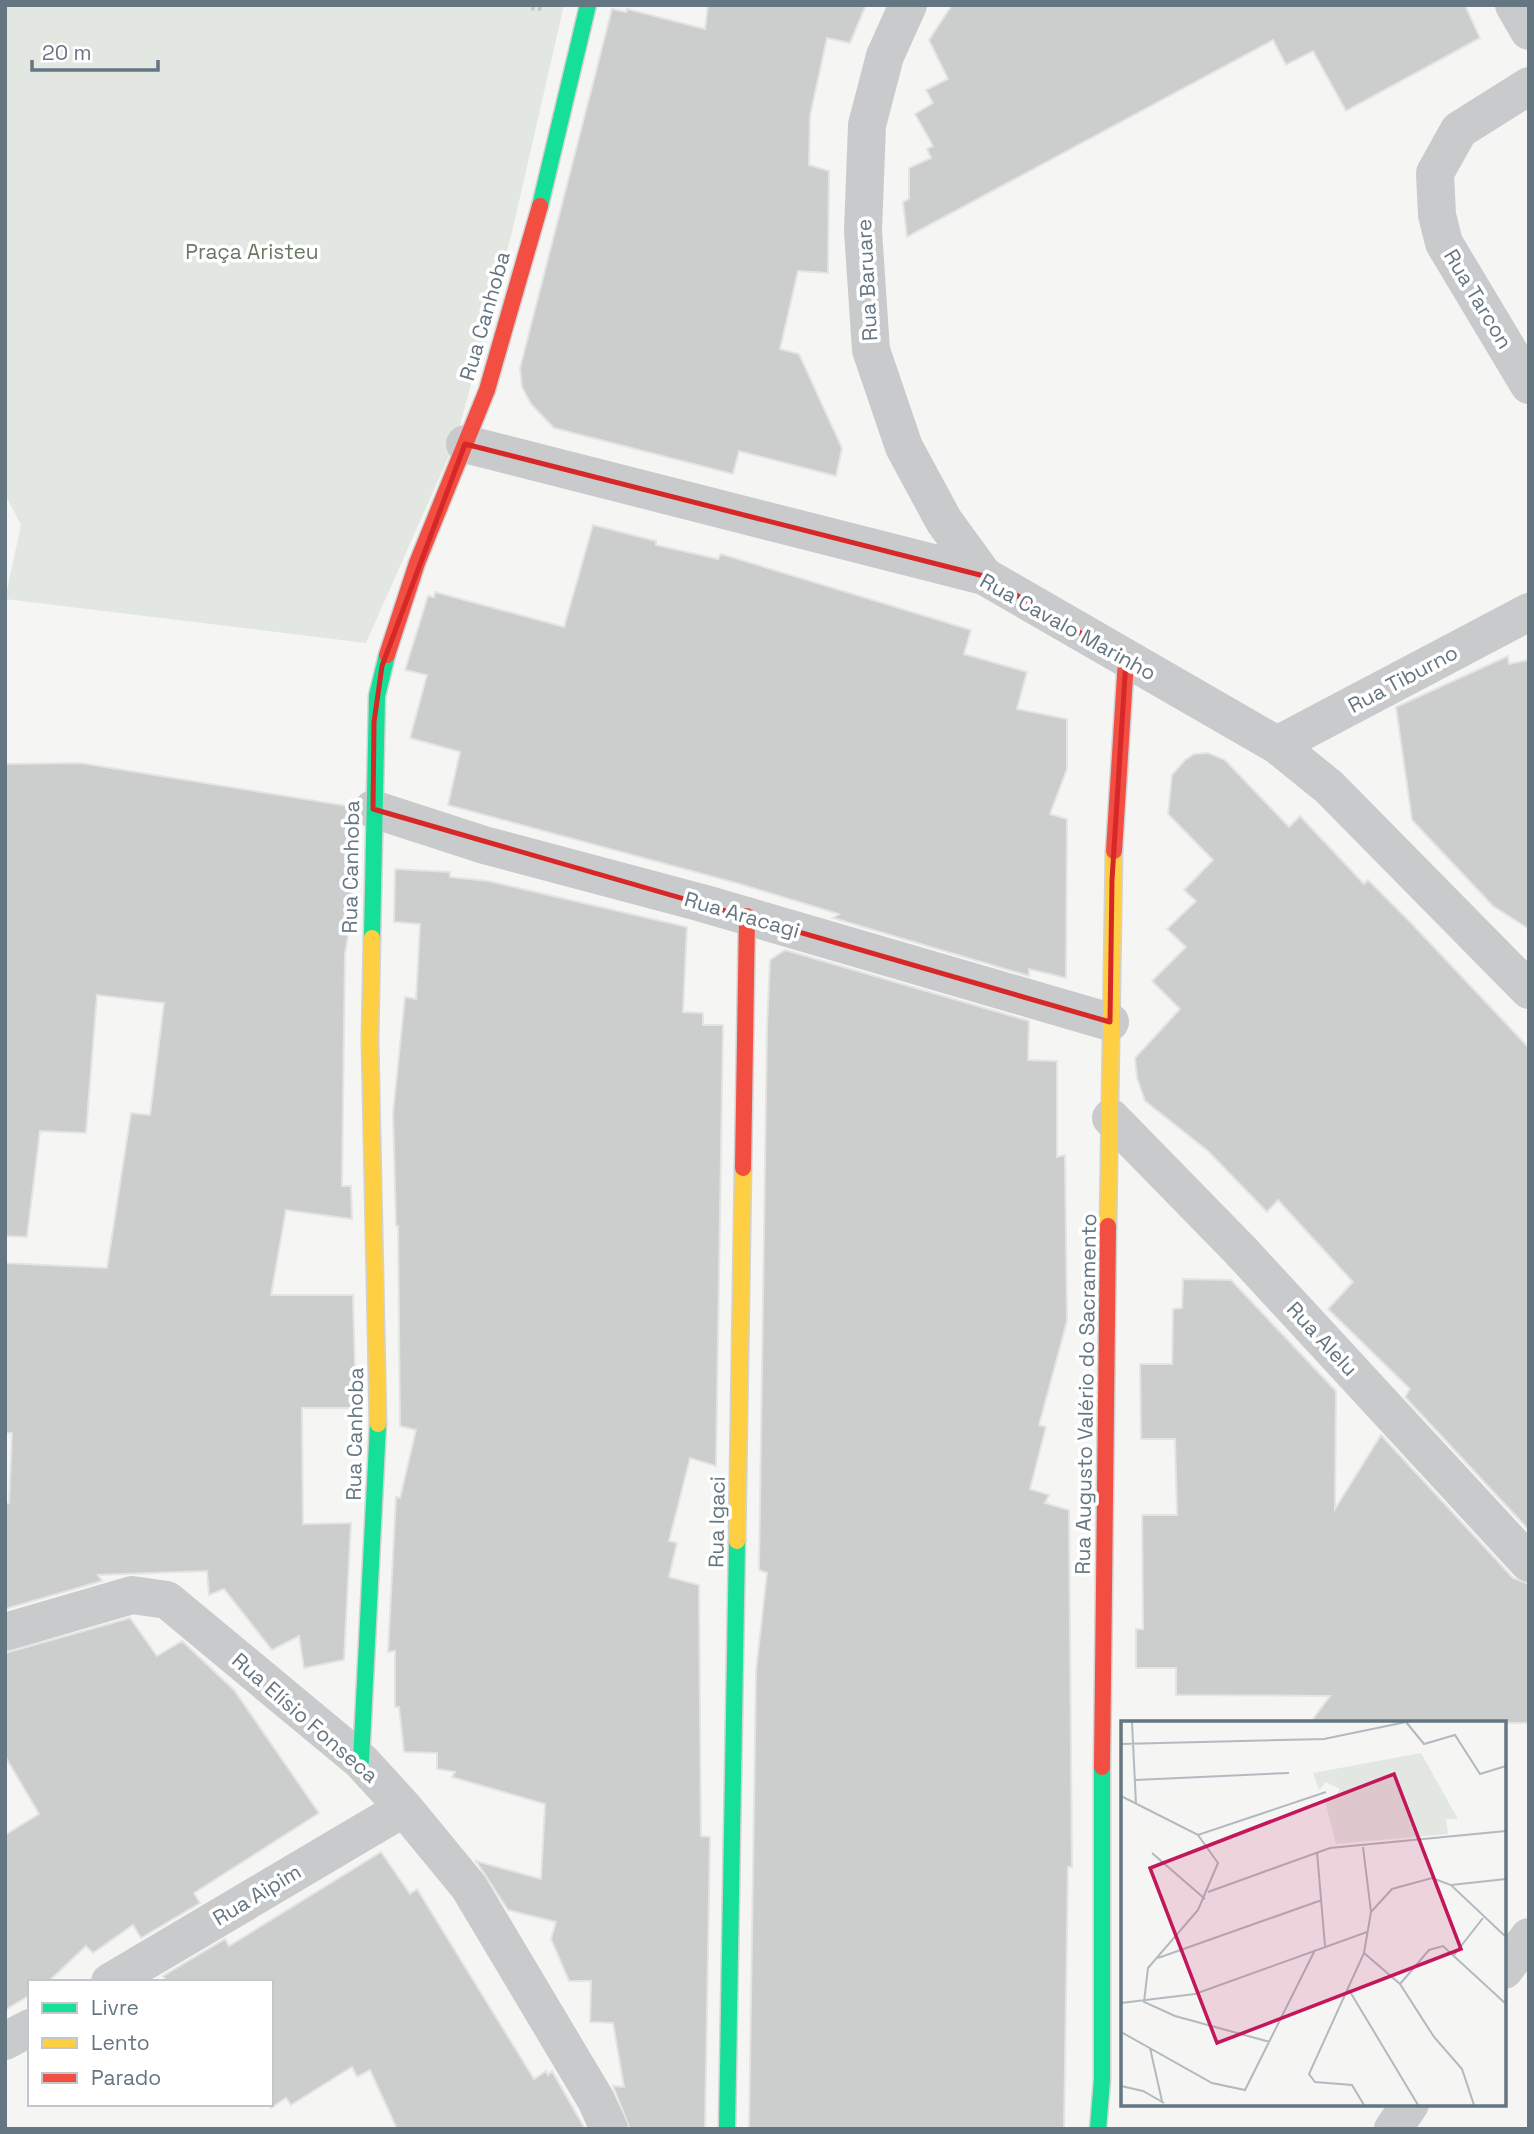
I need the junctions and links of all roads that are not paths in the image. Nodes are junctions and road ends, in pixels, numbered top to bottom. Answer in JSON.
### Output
{"nodes":[{"id":1,"x":588,"y":5,"type":"edge"},
{"id":2,"x":908,"y":5,"type":"edge"},
{"id":3,"x":1514,"y":5,"type":"edge"},
{"id":4,"x":1529,"y":31,"type":"edge"},
{"id":5,"x":1529,"y":86,"type":"edge"},
{"id":6,"x":1529,"y":385,"type":"edge"},
{"id":7,"x":465,"y":444,"type":"junction"},
{"id":8,"x":985,"y":576,"type":"junction"},
{"id":9,"x":1529,"y":612,"type":"edge"},
{"id":10,"x":1126,"y":660,"type":"junction"},
{"id":11,"x":1277,"y":745,"type":"junction"},
{"id":12,"x":373,"y":810,"type":"junction"},
{"id":13,"x":747,"y":916,"type":"junction"},
{"id":14,"x":1523,"y":977,"type":"edge"},
{"id":15,"x":1110,"y":1022,"type":"junction"},
{"id":16,"x":1111,"y":1118,"type":"junction"},
{"id":17,"x":1529,"y":1563,"type":"edge"},
{"id":18,"x":5,"y":1632,"type":"edge"},
{"id":19,"x":361,"y":1762,"type":"junction"},
{"id":20,"x":404,"y":1808,"type":"junction"},
{"id":21,"x":1529,"y":1937,"type":"edge"},
{"id":22,"x":1506,"y":1967,"type":"edge"},
{"id":23,"x":113,"y":1980,"type":"edge"},
{"id":24,"x":28,"y":2029,"type":"edge"},
{"id":25,"x":5,"y":2041,"type":"edge"},
{"id":26,"x":1409,"y":2106,"type":"edge"},
{"id":27,"x":609,"y":2129,"type":"edge"},
{"id":28,"x":727,"y":2129,"type":"edge"},
{"id":29,"x":1098,"y":2129,"type":"edge"},
{"id":30,"x":1393,"y":2129,"type":"edge"}],
"edges":[{"from":1,"to":7,"type":"street","name":"Rua Canhoba"},
{"from":2,"to":8,"type":"street","name":"Rua Baruare"},
{"from":3,"to":4,"type":"street"},
{"from":5,"to":6,"type":"street","name":"Rua Tarcon"},
{"from":7,"to":8,"type":"street","name":"Rua Cavalo Marinho"},
{"from":7,"to":12,"type":"street","name":"Rua Canhoba"},
{"from":8,"to":10,"type":"street","name":"Rua Cavalo Marinho"},
{"from":9,"to":11,"type":"street","name":"Rua Tiburno"},
{"from":10,"to":11,"type":"street","name":"Rua Cavalo Marinho"},
{"from":10,"to":15,"type":"street","name":"Rua Augusto Valério do Sacramento"},
{"from":11,"to":14,"type":"street","name":"Rua Cavalo Marinho"},
{"from":12,"to":13,"type":"street","name":"Rua Aracagi"},
{"from":12,"to":19,"type":"street","name":"Rua Canhoba"},
{"from":13,"to":15,"type":"street","name":"Rua Aracagi"},
{"from":13,"to":28,"type":"street","name":"Rua Igaci"},
{"from":15,"to":16,"type":"street","name":"Rua Augusto Valério do Sacramento"},
{"from":16,"to":17,"type":"street","name":"Rua Alelu"},
{"from":16,"to":29,"type":"street","name":"Rua Augusto Valério do Sacramento"},
{"from":18,"to":19,"type":"street","name":"Rua Elísio Fonseca"},
{"from":19,"to":20,"type":"street","name":"Rua Elísio Fonseca"},
{"from":20,"to":23,"type":"street","name":"Rua Aipim"},
{"from":20,"to":27,"type":"street","name":"Rua Elísio Fonseca"},
{"from":21,"to":22,"type":"street"},
{"from":24,"to":25,"type":"street"},
{"from":26,"to":30,"type":"street"}]}
